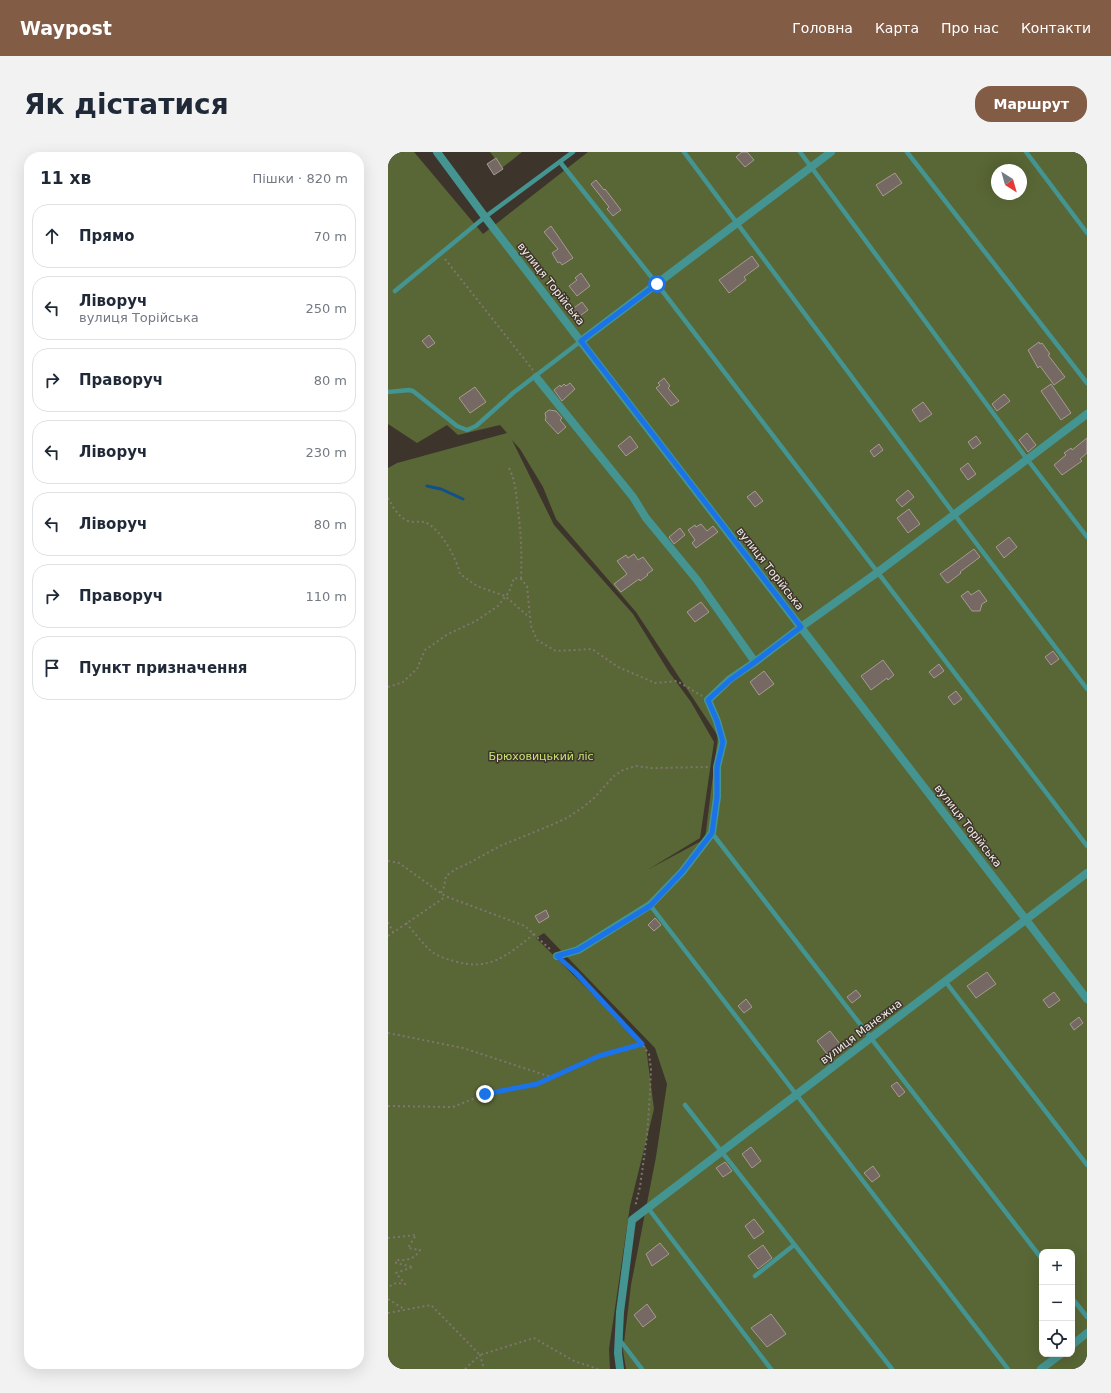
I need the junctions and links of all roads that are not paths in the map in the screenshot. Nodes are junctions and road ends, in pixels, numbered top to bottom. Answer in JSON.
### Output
{"nodes":[{"id":1,"x":437,"y":152,"type":"edge"},
{"id":2,"x":573,"y":152,"type":"edge"},
{"id":3,"x":684,"y":152,"type":"edge"},
{"id":4,"x":800,"y":152,"type":"edge"},
{"id":5,"x":831,"y":152,"type":"edge"},
{"id":6,"x":907,"y":152,"type":"edge"},
{"id":7,"x":1026,"y":152,"type":"edge"},
{"id":8,"x":560,"y":162,"type":"junction"},
{"id":9,"x":811,"y":167,"type":"junction"},
{"id":10,"x":485,"y":217,"type":"junction"},
{"id":11,"x":736,"y":223,"type":"junction"},
{"id":12,"x":1087,"y":233,"type":"edge"},
{"id":13,"x":657,"y":284,"type":"junction"},
{"id":14,"x":395,"y":291,"type":"dead end"},
{"id":15,"x":581,"y":341,"type":"junction"},
{"id":16,"x":537,"y":376,"type":"junction"},
{"id":17,"x":1087,"y":383,"type":"edge"},
{"id":18,"x":388,"y":392,"type":"edge"},
{"id":19,"x":1087,"y":414,"type":"edge"},
{"id":20,"x":1027,"y":459,"type":"junction"},
{"id":21,"x":954,"y":514,"type":"junction"},
{"id":22,"x":1087,"y":537,"type":"edge"},
{"id":23,"x":878,"y":572,"type":"junction"},
{"id":24,"x":801,"y":627,"type":"junction"},
{"id":25,"x":755,"y":662,"type":"junction"},
{"id":26,"x":1087,"y":689,"type":"edge"},
{"id":27,"x":712,"y":833,"type":"junction"},
{"id":28,"x":1087,"y":846,"type":"edge"},
{"id":29,"x":1087,"y":873,"type":"edge"},
{"id":30,"x":650,"y":906,"type":"junction"},
{"id":31,"x":1026,"y":920,"type":"junction"},
{"id":32,"x":557,"y":956,"type":"road end"},
{"id":33,"x":945,"y":981,"type":"junction"},
{"id":34,"x":1087,"y":999,"type":"edge"},
{"id":35,"x":871,"y":1038,"type":"junction"},
{"id":36,"x":796,"y":1095,"type":"junction"},
{"id":37,"x":685,"y":1105,"type":"dead end"},
{"id":38,"x":722,"y":1152,"type":"junction"},
{"id":39,"x":1087,"y":1165,"type":"edge"},
{"id":40,"x":648,"y":1208,"type":"junction"},
{"id":41,"x":794,"y":1245,"type":"junction"},
{"id":42,"x":1039,"y":1255,"type":"edge"},
{"id":43,"x":755,"y":1276,"type":"dead end"},
{"id":44,"x":1075,"y":1302,"type":"edge"},
{"id":45,"x":1087,"y":1317,"type":"edge"},
{"id":46,"x":1087,"y":1334,"type":"edge"},
{"id":47,"x":619,"y":1338,"type":"junction"},
{"id":48,"x":1075,"y":1343,"type":"edge"},
{"id":49,"x":1057,"y":1357,"type":"edge"},
{"id":50,"x":620,"y":1369,"type":"edge"},
{"id":51,"x":642,"y":1369,"type":"edge"},
{"id":52,"x":771,"y":1369,"type":"edge"},
{"id":53,"x":892,"y":1369,"type":"edge"},
{"id":54,"x":1008,"y":1369,"type":"edge"},
{"id":55,"x":1041,"y":1369,"type":"edge"}],
"edges":[{"from":1,"to":10,"type":"street","name":"вулиця Торійська"},
{"from":2,"to":8,"type":"lane"},
{"from":3,"to":11,"type":"lane"},
{"from":4,"to":9,"type":"lane"},
{"from":5,"to":9,"type":"street"},
{"from":6,"to":17,"type":"lane"},
{"from":7,"to":12,"type":"lane"},
{"from":8,"to":10,"type":"lane"},
{"from":8,"to":13,"type":"lane"},
{"from":9,"to":11,"type":"street"},
{"from":9,"to":20,"type":"lane"},
{"from":10,"to":14,"type":"lane"},
{"from":10,"to":15,"type":"street","name":"вулиця Торійська"},
{"from":11,"to":13,"type":"street"},
{"from":11,"to":21,"type":"lane"},
{"from":13,"to":15,"type":"street"},
{"from":13,"to":23,"type":"lane"},
{"from":15,"to":16,"type":"lane"},
{"from":15,"to":24,"type":"street","name":"вулиця Торійська"},
{"from":16,"to":18,"type":"lane"},
{"from":16,"to":25,"type":"street"},
{"from":19,"to":20,"type":"street"},
{"from":20,"to":21,"type":"street"},
{"from":20,"to":22,"type":"lane"},
{"from":21,"to":23,"type":"street"},
{"from":21,"to":26,"type":"lane"},
{"from":23,"to":24,"type":"street"},
{"from":23,"to":28,"type":"lane"},
{"from":24,"to":25,"type":"street"},
{"from":24,"to":31,"type":"street","name":"вулиця Торійська"},
{"from":25,"to":27,"type":"street"},
{"from":27,"to":30,"type":"street"},
{"from":27,"to":35,"type":"lane"},
{"from":29,"to":31,"type":"street","name":"вулиця Манежна"},
{"from":30,"to":32,"type":"street"},
{"from":30,"to":36,"type":"lane"},
{"from":31,"to":33,"type":"street","name":"вулиця Манежна"},
{"from":31,"to":34,"type":"street","name":"вулиця Торійська"},
{"from":33,"to":35,"type":"street","name":"вулиця Манежна"},
{"from":33,"to":39,"type":"lane"},
{"from":35,"to":36,"type":"street","name":"вулиця Манежна"},
{"from":35,"to":42,"type":"lane"},
{"from":36,"to":38,"type":"street","name":"вулиця Манежна"},
{"from":36,"to":54,"type":"lane"},
{"from":37,"to":38,"type":"lane"},
{"from":38,"to":40,"type":"street","name":"вулиця Манежна"},
{"from":38,"to":41,"type":"lane"},
{"from":40,"to":47,"type":"street","name":"вулиця Манежна"},
{"from":40,"to":52,"type":"lane"},
{"from":41,"to":43,"type":"lane"},
{"from":41,"to":53,"type":"lane"},
{"from":44,"to":45,"type":"lane"},
{"from":46,"to":48,"type":"street"},
{"from":47,"to":50,"type":"street"},
{"from":47,"to":51,"type":"lane"},
{"from":49,"to":55,"type":"street"}]}
